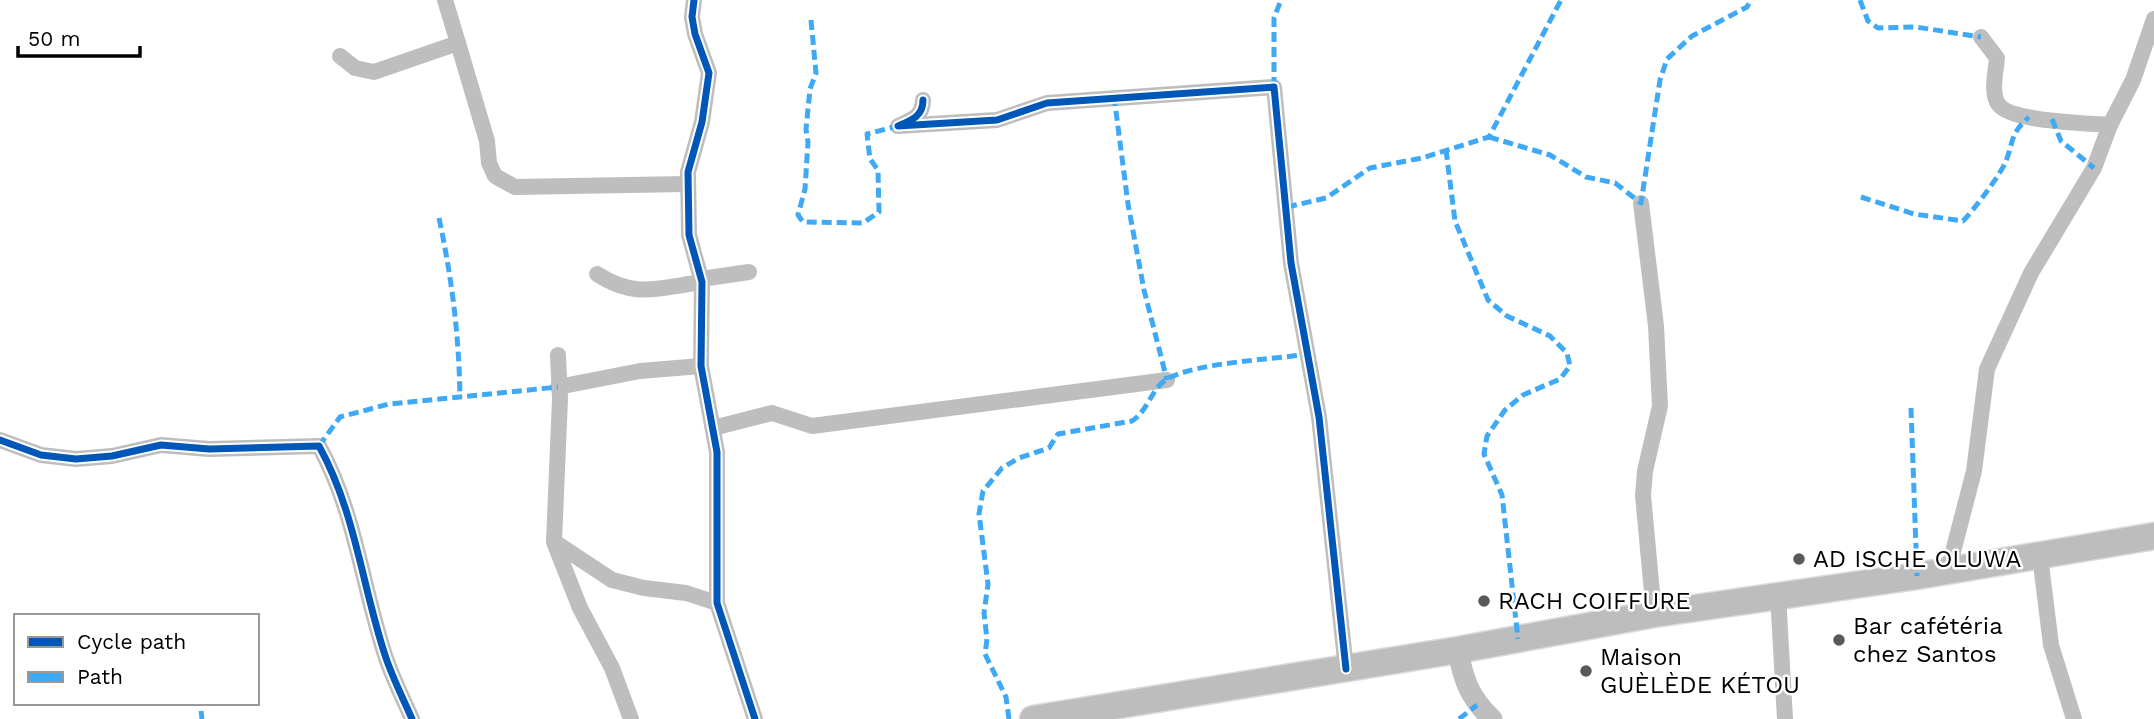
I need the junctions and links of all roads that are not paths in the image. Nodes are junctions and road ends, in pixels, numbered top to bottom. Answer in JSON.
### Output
{"nodes":[{"id":1,"x":445,"y":0,"type":"edge"},
{"id":2,"x":694,"y":0,"type":"edge"},
{"id":3,"x":2154,"y":19,"type":"edge"},
{"id":4,"x":1981,"y":37,"type":"dead end"},
{"id":5,"x":458,"y":43,"type":"junction"},
{"id":6,"x":340,"y":56,"type":"dead end"},
{"id":7,"x":923,"y":100,"type":"dead end"},
{"id":8,"x":2110,"y":125,"type":"junction"},
{"id":9,"x":687,"y":184,"type":"junction"},
{"id":10,"x":1641,"y":202,"type":"dead end"},
{"id":11,"x":749,"y":272,"type":"dead end"},
{"id":12,"x":597,"y":274,"type":"dead end"},
{"id":13,"x":702,"y":281,"type":"junction"},
{"id":14,"x":558,"y":355,"type":"dead end"},
{"id":15,"x":701,"y":366,"type":"junction"},
{"id":16,"x":1167,"y":380,"type":"dead end"},
{"id":17,"x":558,"y":387,"type":"junction"},
{"id":18,"x":713,"y":428,"type":"junction"},
{"id":19,"x":0,"y":440,"type":"edge"},
{"id":20,"x":2154,"y":536,"type":"edge"},
{"id":21,"x":554,"y":542,"type":"junction"},
{"id":22,"x":2040,"y":556,"type":"junction"},
{"id":23,"x":1948,"y":571,"type":"junction"},
{"id":24,"x":1778,"y":595,"type":"junction"},
{"id":25,"x":717,"y":603,"type":"junction"},
{"id":26,"x":1654,"y":614,"type":"junction"},
{"id":27,"x":1458,"y":650,"type":"junction"},
{"id":28,"x":1346,"y":669,"type":"junction"},
{"id":29,"x":1047,"y":718,"type":"edge"},
{"id":30,"x":412,"y":719,"type":"edge"},
{"id":31,"x":631,"y":719,"type":"edge"},
{"id":32,"x":755,"y":719,"type":"edge"},
{"id":33,"x":1492,"y":719,"type":"edge"},
{"id":34,"x":1785,"y":719,"type":"edge"},
{"id":35,"x":2074,"y":719,"type":"edge"}],
"edges":[{"from":1,"to":5,"type":"street"},
{"from":2,"to":9,"type":"street"},
{"from":3,"to":8,"type":"street"},
{"from":4,"to":8,"type":"street"},
{"from":5,"to":6,"type":"street"},
{"from":5,"to":9,"type":"street"},
{"from":7,"to":28,"type":"street"},
{"from":8,"to":23,"type":"street"},
{"from":9,"to":13,"type":"street"},
{"from":10,"to":26,"type":"street"},
{"from":11,"to":13,"type":"street"},
{"from":12,"to":13,"type":"street"},
{"from":13,"to":15,"type":"street"},
{"from":14,"to":17,"type":"street"},
{"from":15,"to":17,"type":"street"},
{"from":15,"to":18,"type":"street"},
{"from":16,"to":18,"type":"street"},
{"from":17,"to":21,"type":"street"},
{"from":18,"to":25,"type":"street"},
{"from":19,"to":30,"type":"street"},
{"from":20,"to":22,"type":"main road"},
{"from":21,"to":25,"type":"street"},
{"from":21,"to":31,"type":"street"},
{"from":22,"to":23,"type":"main road"},
{"from":22,"to":35,"type":"street"},
{"from":23,"to":24,"type":"main road"},
{"from":24,"to":26,"type":"main road"},
{"from":24,"to":34,"type":"street"},
{"from":25,"to":32,"type":"street"},
{"from":26,"to":27,"type":"main road"},
{"from":27,"to":28,"type":"main road"},
{"from":27,"to":33,"type":"street"},
{"from":28,"to":29,"type":"main road"}]}
